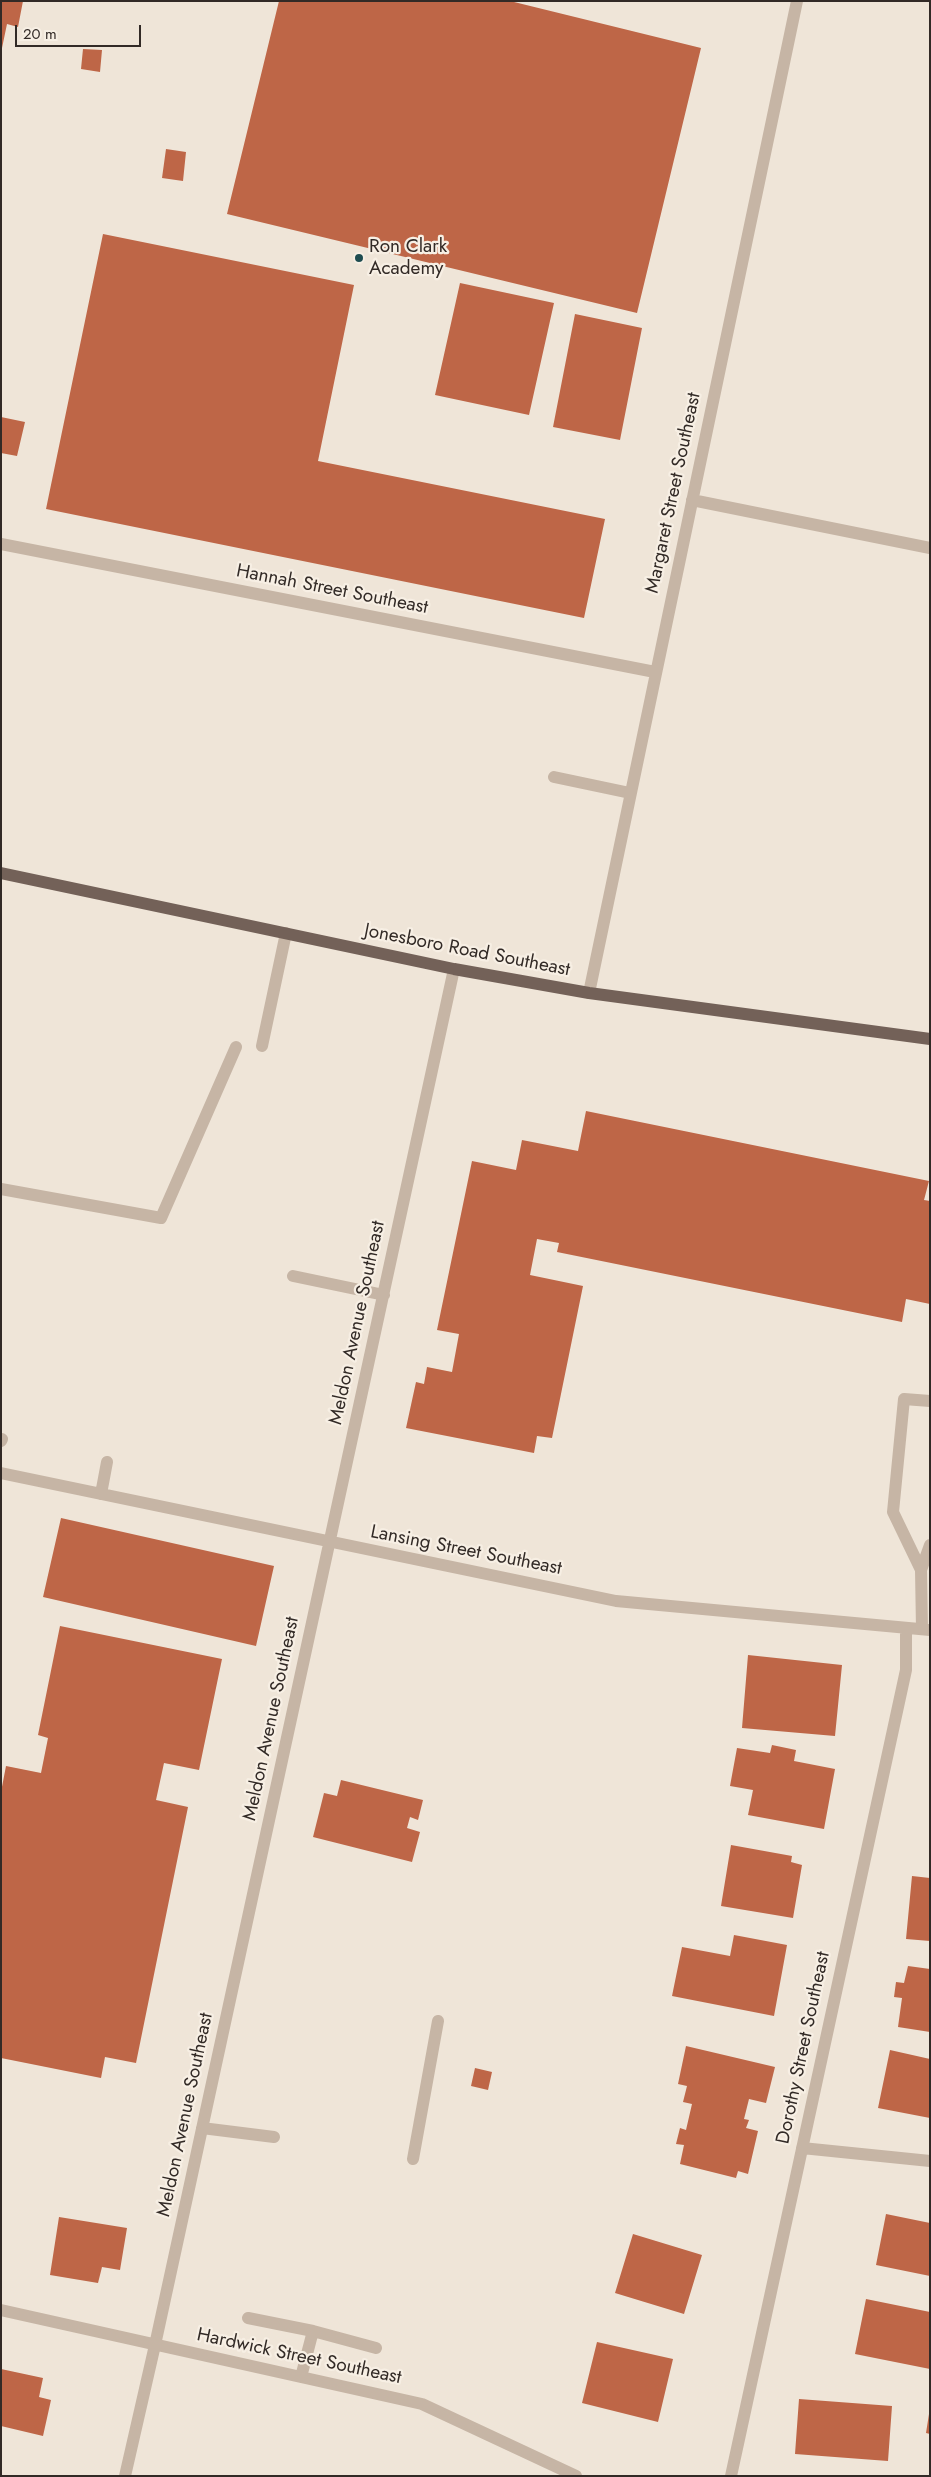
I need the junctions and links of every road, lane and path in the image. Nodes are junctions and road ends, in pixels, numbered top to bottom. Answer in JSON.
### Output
{"nodes":[{"id":1,"x":797,"y":1,"type":"edge"},
{"id":2,"x":692,"y":500,"type":"junction"},
{"id":3,"x":1,"y":544,"type":"edge"},
{"id":4,"x":930,"y":548,"type":"edge"},
{"id":5,"x":655,"y":672,"type":"junction"},
{"id":6,"x":554,"y":777,"type":"dead end"},
{"id":7,"x":630,"y":793,"type":"junction"},
{"id":8,"x":1,"y":873,"type":"edge"},
{"id":9,"x":286,"y":934,"type":"junction"},
{"id":10,"x":454,"y":969,"type":"junction"},
{"id":11,"x":589,"y":993,"type":"junction"},
{"id":12,"x":930,"y":1039,"type":"edge"},
{"id":13,"x":262,"y":1046,"type":"dead end"},
{"id":14,"x":236,"y":1047,"type":"dead end"},
{"id":15,"x":1,"y":1189,"type":"edge"},
{"id":16,"x":293,"y":1276,"type":"dead end"},
{"id":17,"x":384,"y":1295,"type":"junction"},
{"id":18,"x":930,"y":1401,"type":"edge"},
{"id":19,"x":107,"y":1462,"type":"dead end"},
{"id":20,"x":1,"y":1473,"type":"edge"},
{"id":21,"x":100,"y":1494,"type":"junction"},
{"id":22,"x":329,"y":1543,"type":"junction"},
{"id":23,"x":930,"y":1545,"type":"edge"},
{"id":24,"x":921,"y":1570,"type":"junction"},
{"id":25,"x":906,"y":1628,"type":"junction"},
{"id":26,"x":926,"y":1629,"type":"edge"},
{"id":27,"x":438,"y":2021,"type":"dead end"},
{"id":28,"x":202,"y":2128,"type":"junction"},
{"id":29,"x":274,"y":2137,"type":"dead end"},
{"id":30,"x":802,"y":2148,"type":"junction"},
{"id":31,"x":413,"y":2159,"type":"dead end"},
{"id":32,"x":930,"y":2161,"type":"edge"},
{"id":33,"x":1,"y":2310,"type":"edge"},
{"id":34,"x":248,"y":2318,"type":"dead end"},
{"id":35,"x":313,"y":2330,"type":"junction"},
{"id":36,"x":155,"y":2345,"type":"junction"},
{"id":37,"x":376,"y":2348,"type":"dead end"},
{"id":38,"x":301,"y":2377,"type":"junction"},
{"id":39,"x":125,"y":2476,"type":"edge"},
{"id":40,"x":576,"y":2476,"type":"edge"},
{"id":41,"x":731,"y":2476,"type":"edge"}],
"edges":[{"from":1,"to":2,"type":"street","name":"Margaret Street Southeast"},
{"from":2,"to":4,"type":"street"},
{"from":2,"to":5,"type":"street","name":"Margaret Street Southeast"},
{"from":3,"to":5,"type":"street","name":"Hannah Street Southeast"},
{"from":5,"to":7,"type":"street","name":"Margaret Street Southeast"},
{"from":6,"to":7,"type":"street"},
{"from":7,"to":11,"type":"street","name":"Margaret Street Southeast"},
{"from":8,"to":9,"type":"main road","name":"Jonesboro Road Southeast"},
{"from":9,"to":10,"type":"main road","name":"Jonesboro Road Southeast"},
{"from":9,"to":13,"type":"street"},
{"from":10,"to":11,"type":"main road","name":"Jonesboro Road Southeast"},
{"from":10,"to":17,"type":"street","name":"Meldon Avenue Southeast"},
{"from":11,"to":12,"type":"main road","name":"Jonesboro Road Southeast"},
{"from":14,"to":15,"type":"street"},
{"from":16,"to":17,"type":"street"},
{"from":17,"to":22,"type":"street","name":"Meldon Avenue Southeast"},
{"from":18,"to":24,"type":"street"},
{"from":19,"to":21,"type":"street"},
{"from":20,"to":21,"type":"street","name":"Lansing Street Southeast"},
{"from":21,"to":22,"type":"street","name":"Lansing Street Southeast"},
{"from":22,"to":25,"type":"street","name":"Lansing Street Southeast"},
{"from":22,"to":28,"type":"street","name":"Meldon Avenue Southeast"},
{"from":23,"to":24,"type":"street"},
{"from":24,"to":26,"type":"street"},
{"from":25,"to":26,"type":"street","name":"Lansing Street Southeast"},
{"from":25,"to":30,"type":"street","name":"Dorothy Street Southeast"},
{"from":27,"to":31,"type":"street"},
{"from":28,"to":29,"type":"street"},
{"from":28,"to":36,"type":"street","name":"Meldon Avenue Southeast"},
{"from":30,"to":32,"type":"street"},
{"from":30,"to":41,"type":"street","name":"Dorothy Street Southeast"},
{"from":33,"to":36,"type":"street","name":"Hardwick Street Southeast"},
{"from":34,"to":35,"type":"street"},
{"from":35,"to":37,"type":"street"},
{"from":35,"to":38,"type":"street"},
{"from":36,"to":38,"type":"street","name":"Hardwick Street Southeast"},
{"from":36,"to":39,"type":"street","name":"Meldon Avenue Southeast"},
{"from":38,"to":40,"type":"street","name":"Hardwick Street Southeast"}]}
